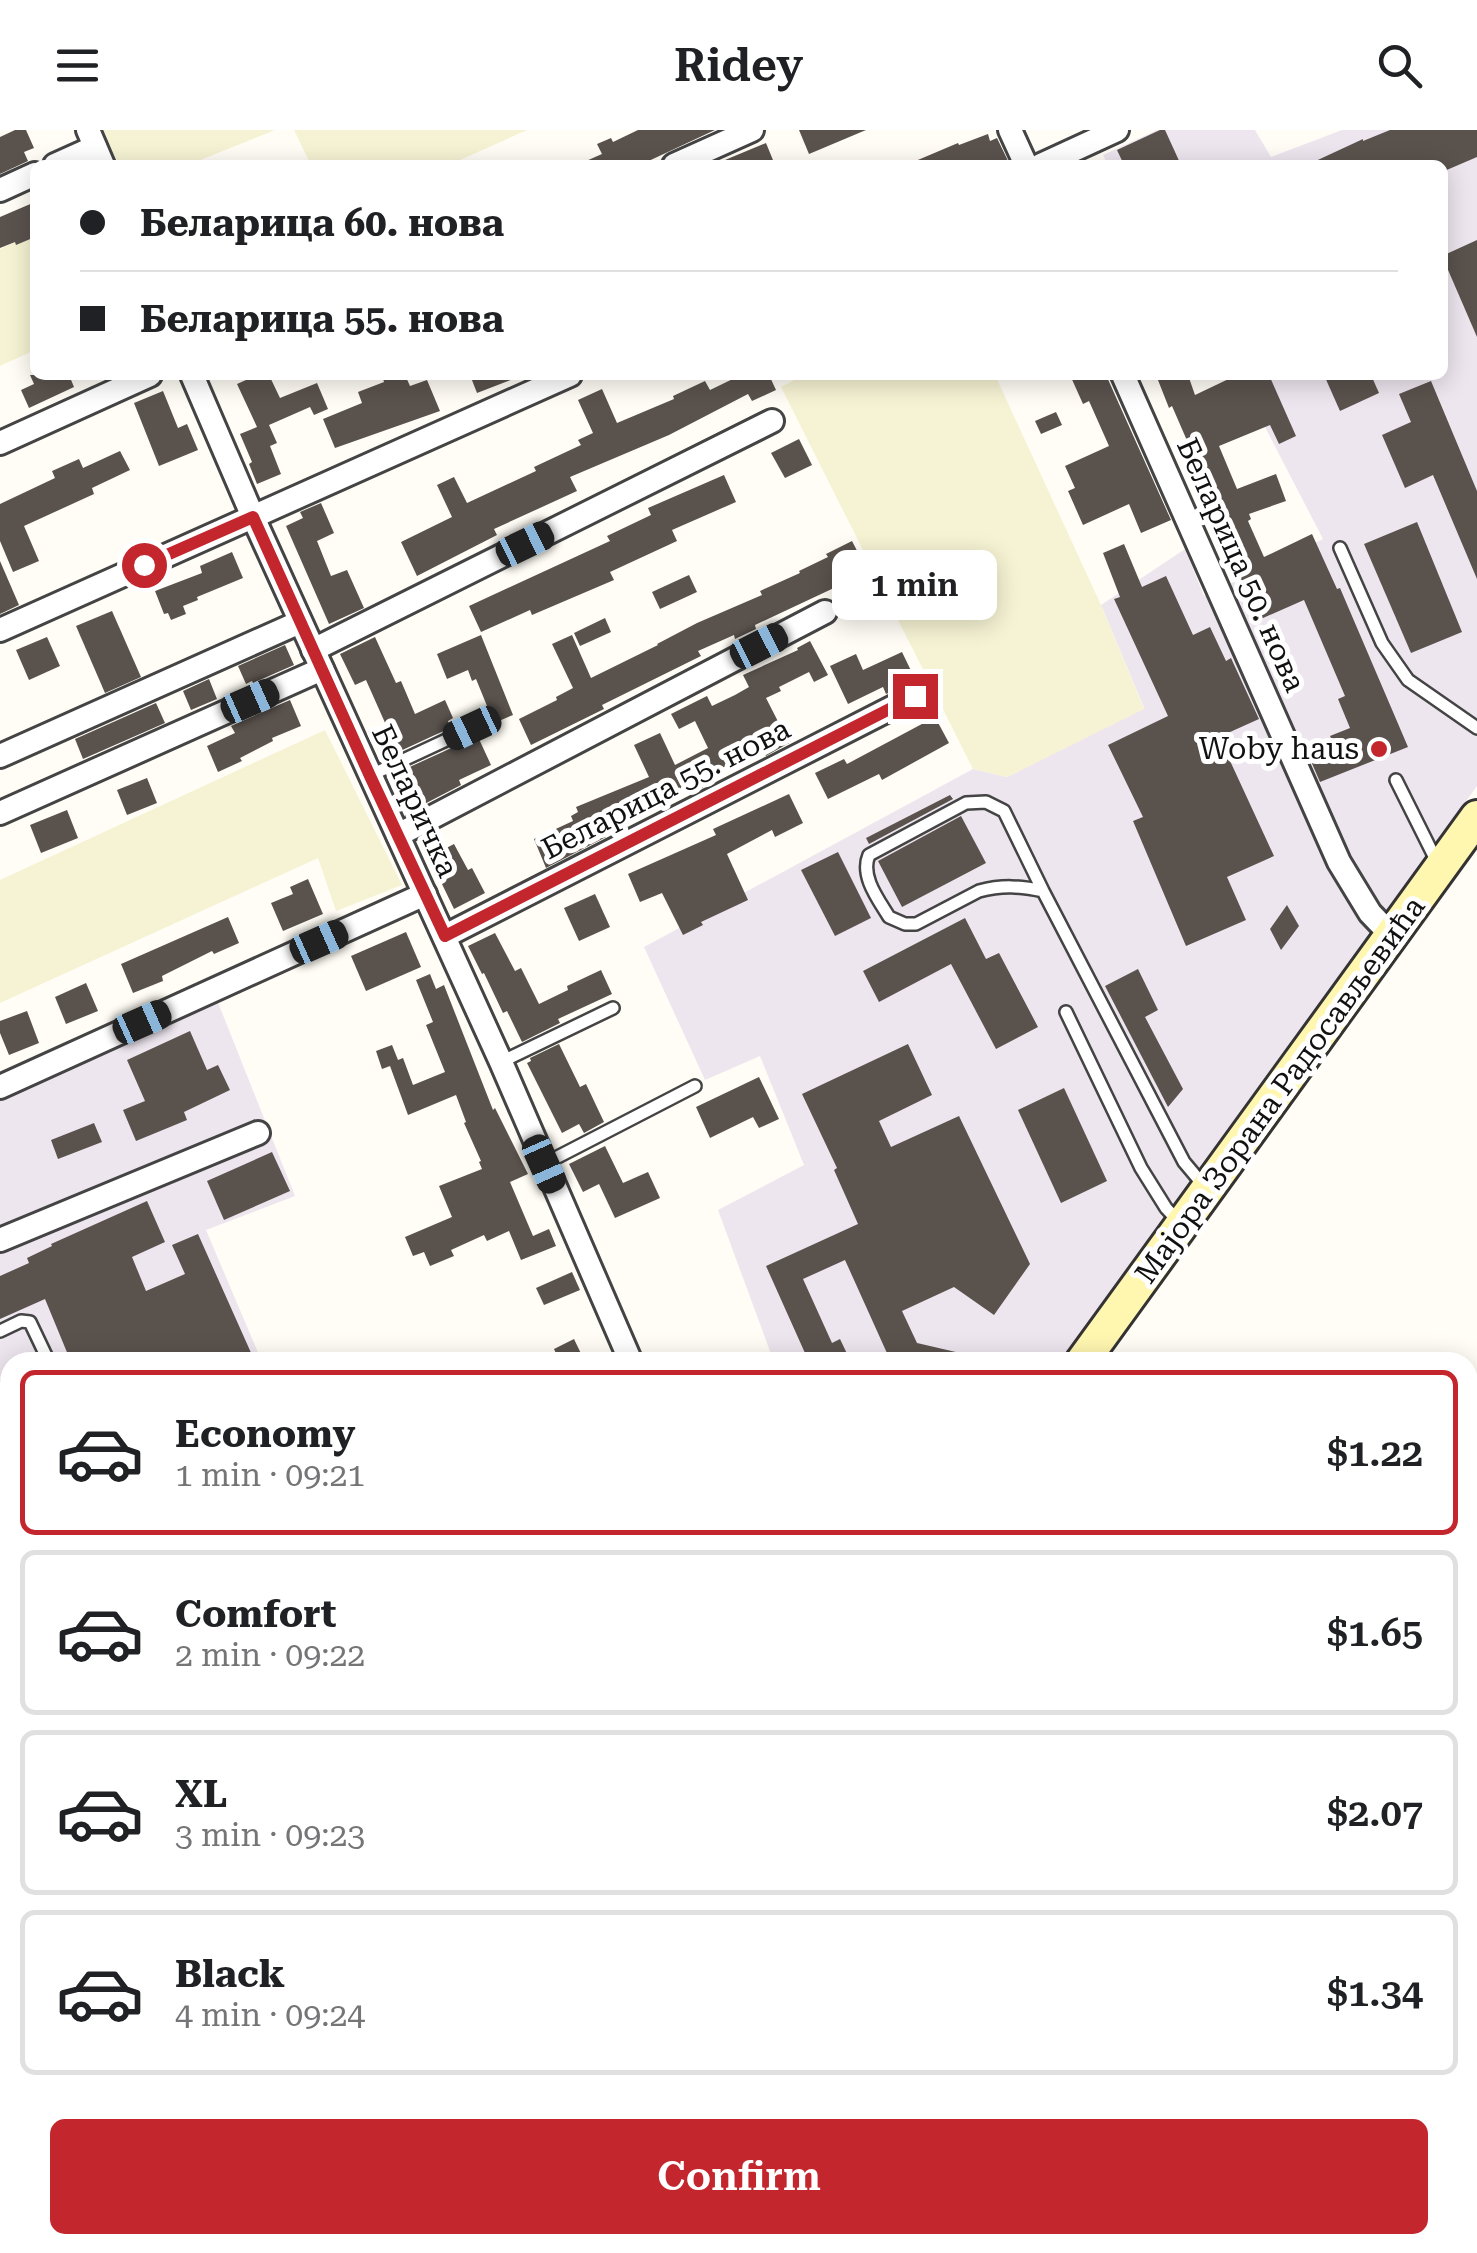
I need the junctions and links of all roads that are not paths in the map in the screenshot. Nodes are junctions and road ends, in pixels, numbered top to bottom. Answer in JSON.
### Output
{"nodes":[{"id":1,"x":752,"y":130,"type":"edge"},
{"id":2,"x":1010,"y":130,"type":"edge"},
{"id":3,"x":1117,"y":130,"type":"edge"},
{"id":4,"x":95,"y":147,"type":"edge"},
{"id":5,"x":65,"y":160,"type":"edge"},
{"id":6,"x":685,"y":160,"type":"edge"},
{"id":7,"x":1024,"y":160,"type":"edge"},
{"id":8,"x":1052,"y":160,"type":"edge"},
{"id":9,"x":30,"y":176,"type":"edge"},
{"id":10,"x":0,"y":190,"type":"edge"},
{"id":11,"x":139,"y":380,"type":"edge"},
{"id":12,"x":200,"y":380,"type":"edge"},
{"id":13,"x":559,"y":380,"type":"edge"},
{"id":14,"x":1125,"y":380,"type":"edge"},
{"id":15,"x":772,"y":421,"type":"dead end"},
{"id":16,"x":0,"y":443,"type":"edge"},
{"id":17,"x":253,"y":517,"type":"junction"},
{"id":18,"x":1340,"y":548,"type":"dead end"},
{"id":19,"x":825,"y":612,"type":"dead end"},
{"id":20,"x":300,"y":622,"type":"junction"},
{"id":21,"x":0,"y":630,"type":"edge"},
{"id":22,"x":318,"y":660,"type":"junction"},
{"id":23,"x":915,"y":696,"type":"dead end"},
{"id":24,"x":472,"y":728,"type":"dead end"},
{"id":25,"x":1477,"y":728,"type":"edge"},
{"id":26,"x":0,"y":756,"type":"edge"},
{"id":27,"x":370,"y":776,"type":"junction"},
{"id":28,"x":1396,"y":780,"type":"dead end"},
{"id":29,"x":0,"y":813,"type":"edge"},
{"id":30,"x":1477,"y":817,"type":"edge"},
{"id":31,"x":398,"y":835,"type":"junction"},
{"id":32,"x":1440,"y":868,"type":"junction"},
{"id":33,"x":1043,"y":892,"type":"junction"},
{"id":34,"x":425,"y":894,"type":"junction"},
{"id":35,"x":1391,"y":935,"type":"junction"},
{"id":36,"x":445,"y":936,"type":"junction"},
{"id":37,"x":613,"y":1008,"type":"dead end"},
{"id":38,"x":1066,"y":1012,"type":"dead end"},
{"id":39,"x":501,"y":1062,"type":"junction"},
{"id":40,"x":696,"y":1086,"type":"dead end"},
{"id":41,"x":0,"y":1087,"type":"edge"},
{"id":42,"x":258,"y":1133,"type":"dead end"},
{"id":43,"x":544,"y":1164,"type":"junction"},
{"id":44,"x":1208,"y":1190,"type":"junction"},
{"id":45,"x":1182,"y":1225,"type":"junction"},
{"id":46,"x":0,"y":1240,"type":"edge"},
{"id":47,"x":0,"y":1330,"type":"edge"},
{"id":48,"x":44,"y":1352,"type":"edge"},
{"id":49,"x":627,"y":1352,"type":"edge"},
{"id":50,"x":1089,"y":1352,"type":"edge"}],
"edges":[{"from":1,"to":6,"type":"street"},
{"from":2,"to":7,"type":"street"},
{"from":3,"to":8,"type":"street"},
{"from":4,"to":5,"type":"street"},
{"from":9,"to":10,"type":"street"},
{"from":11,"to":16,"type":"street"},
{"from":12,"to":17,"type":"street","name":"Беларичка"},
{"from":13,"to":17,"type":"street"},
{"from":14,"to":35,"type":"street","name":"Беларица 50. нова"},
{"from":15,"to":22,"type":"street"},
{"from":17,"to":20,"type":"street","name":"Беларичка"},
{"from":17,"to":21,"type":"street"},
{"from":18,"to":25,"type":"lane"},
{"from":19,"to":31,"type":"street"},
{"from":20,"to":22,"type":"street","name":"Беларичка"},
{"from":20,"to":26,"type":"street"},
{"from":22,"to":27,"type":"street","name":"Беларичка"},
{"from":22,"to":29,"type":"street"},
{"from":23,"to":36,"type":"street","name":"Беларица 55. нова"},
{"from":24,"to":27,"type":"lane"},
{"from":27,"to":31,"type":"street","name":"Беларичка"},
{"from":28,"to":32,"type":"lane"},
{"from":30,"to":32,"type":"main road","name":"Мајора Зорана Радосављевића"},
{"from":31,"to":34,"type":"street","name":"Беларичка"},
{"from":32,"to":35,"type":"main road","name":"Мајора Зорана Радосављевића"},
{"from":33,"to":33,"type":"lane"},
{"from":33,"to":44,"type":"lane"},
{"from":34,"to":36,"type":"street","name":"Беларичка"},
{"from":34,"to":41,"type":"street"},
{"from":35,"to":44,"type":"main road","name":"Мајора Зорана Радосављевића"},
{"from":36,"to":39,"type":"street","name":"Беларичка"},
{"from":37,"to":39,"type":"lane"},
{"from":38,"to":45,"type":"lane"},
{"from":39,"to":43,"type":"street","name":"Беларичка"},
{"from":40,"to":43,"type":"lane"},
{"from":42,"to":46,"type":"street"},
{"from":43,"to":49,"type":"street","name":"Беларичка"},
{"from":44,"to":45,"type":"main road","name":"Мајора Зорана Радосављевића"},
{"from":45,"to":50,"type":"main road","name":"Мајора Зорана Радосављевића"},
{"from":47,"to":48,"type":"lane"}]}
